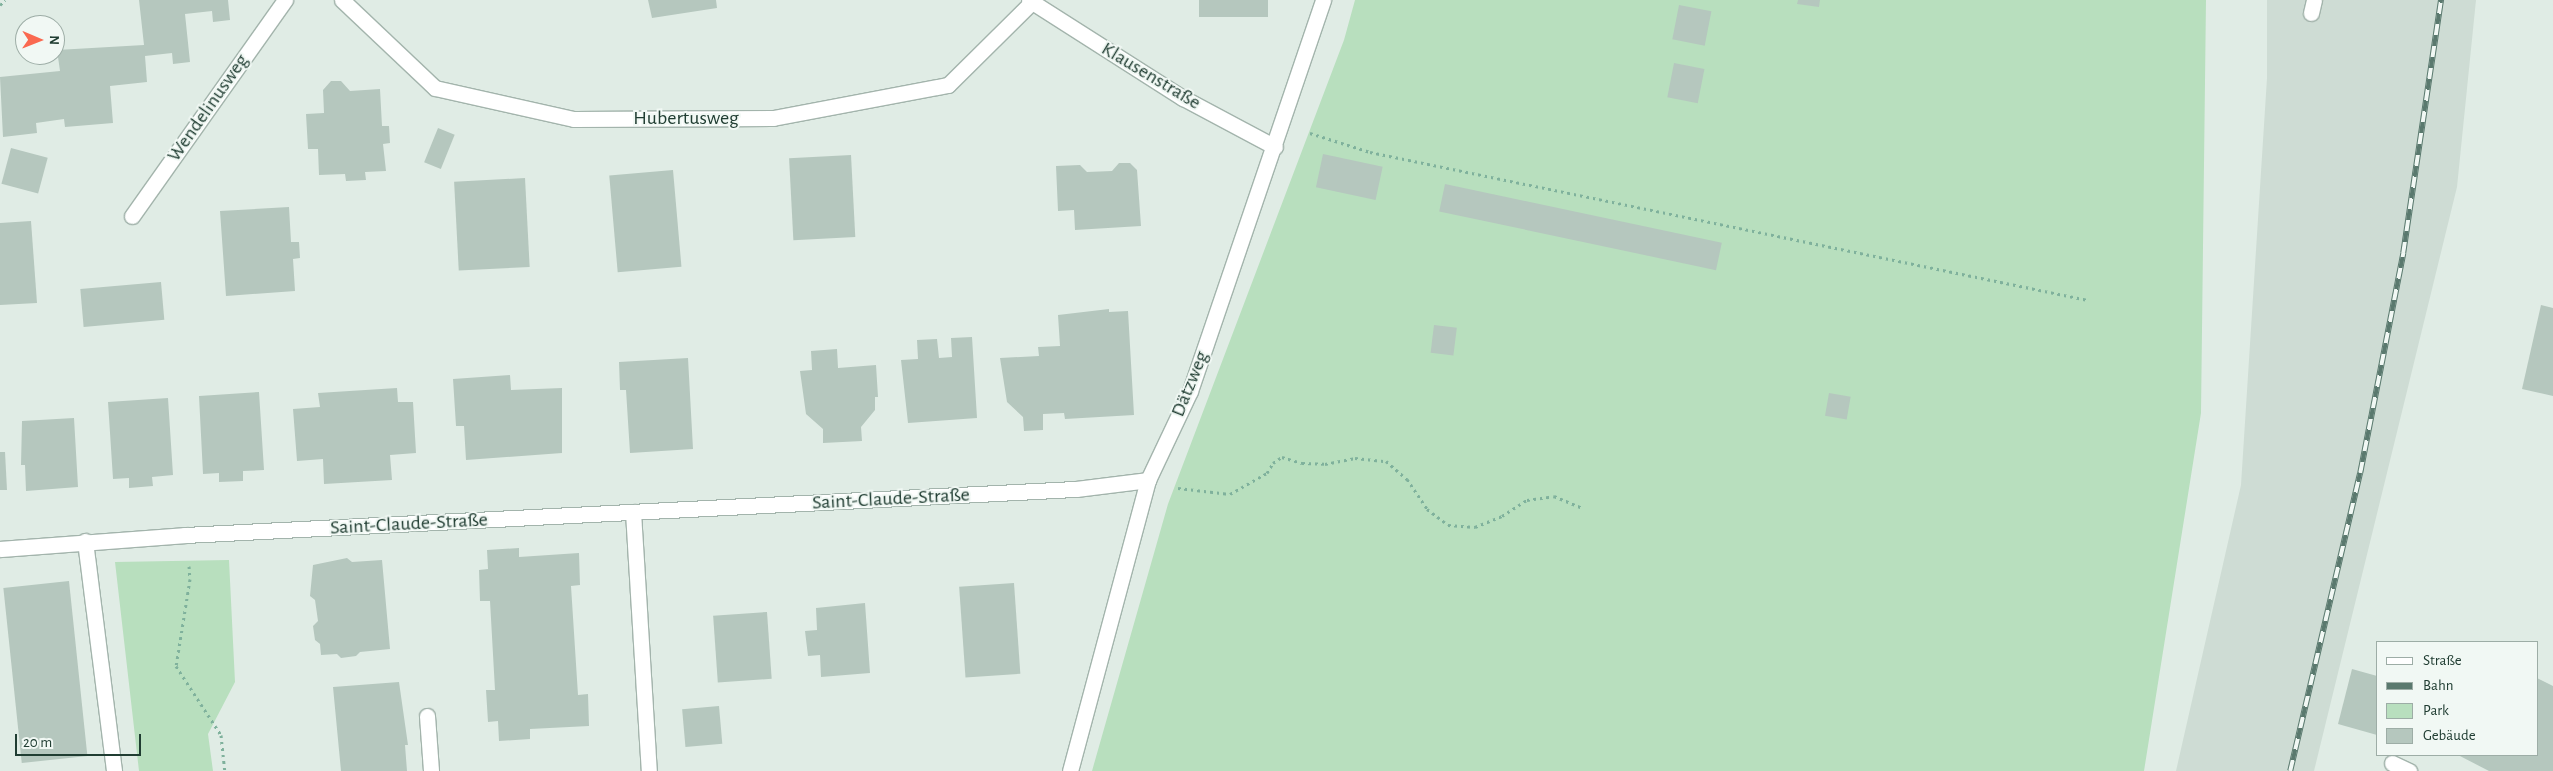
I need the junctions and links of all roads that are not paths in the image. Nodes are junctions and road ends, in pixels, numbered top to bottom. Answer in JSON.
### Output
{"nodes":[{"id":1,"x":285,"y":0,"type":"edge"},
{"id":2,"x":342,"y":0,"type":"edge"},
{"id":3,"x":1323,"y":0,"type":"edge"},
{"id":4,"x":1031,"y":1,"type":"edge"},
{"id":5,"x":1275,"y":146,"type":"junction"},
{"id":6,"x":132,"y":216,"type":"dead end"},
{"id":7,"x":1148,"y":480,"type":"junction"},
{"id":8,"x":634,"y":512,"type":"junction"},
{"id":9,"x":85,"y":541,"type":"junction"},
{"id":10,"x":0,"y":548,"type":"edge"},
{"id":11,"x":427,"y":716,"type":"dead end"},
{"id":12,"x":2392,"y":763,"type":"dead end"},
{"id":13,"x":114,"y":771,"type":"edge"},
{"id":14,"x":431,"y":771,"type":"edge"},
{"id":15,"x":649,"y":771,"type":"edge"},
{"id":16,"x":1070,"y":771,"type":"edge"},
{"id":17,"x":2409,"y":771,"type":"edge"}],
"edges":[{"from":1,"to":6,"type":"street","name":"Wendelinusweg"},
{"from":2,"to":4,"type":"street","name":"Hubertusweg"},
{"from":3,"to":5,"type":"street","name":"Dätzweg"},
{"from":4,"to":5,"type":"street","name":"Klausenstraße"},
{"from":5,"to":7,"type":"street","name":"Dätzweg"},
{"from":7,"to":8,"type":"street","name":"Saint-Claude-Straße"},
{"from":7,"to":16,"type":"street","name":"Dätzweg"},
{"from":8,"to":9,"type":"street","name":"Saint-Claude-Straße"},
{"from":8,"to":15,"type":"street"},
{"from":9,"to":10,"type":"street","name":"Saint-Claude-Straße"},
{"from":9,"to":13,"type":"street"},
{"from":11,"to":14,"type":"street"},
{"from":12,"to":17,"type":"street"}]}
